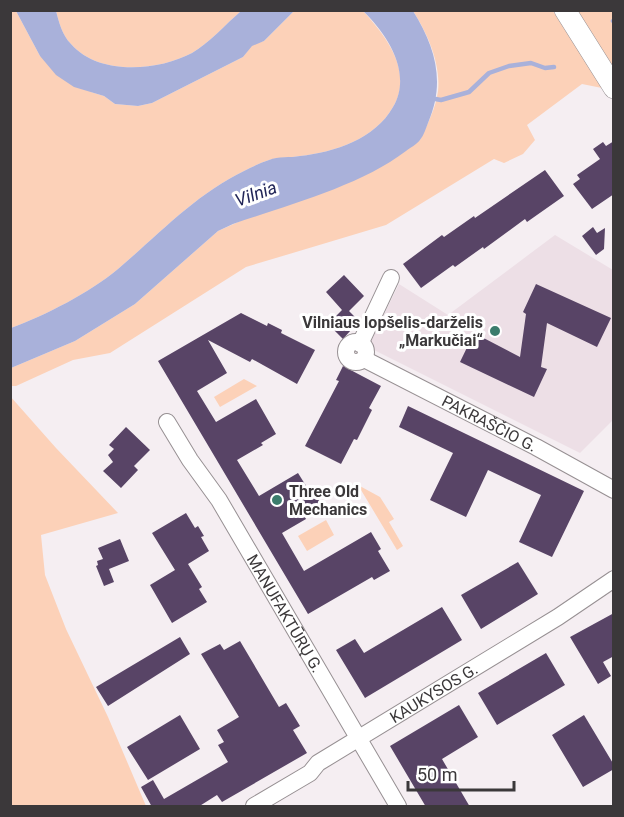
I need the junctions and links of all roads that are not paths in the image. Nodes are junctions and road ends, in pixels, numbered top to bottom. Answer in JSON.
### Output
{"nodes":[{"id":1,"x":565,"y":10,"type":"edge"},
{"id":2,"x":614,"y":88,"type":"edge"},
{"id":3,"x":391,"y":278,"type":"dead end"},
{"id":4,"x":167,"y":422,"type":"dead end"},
{"id":5,"x":614,"y":490,"type":"edge"},
{"id":6,"x":614,"y":579,"type":"edge"},
{"id":7,"x":358,"y":740,"type":"junction"},
{"id":8,"x":254,"y":807,"type":"edge"},
{"id":9,"x":398,"y":807,"type":"edge"}],
"edges":[{"from":1,"to":2,"type":"street"},
{"from":3,"to":5,"type":"street","name":"PAKRAŠČIO G."},
{"from":4,"to":7,"type":"street","name":"MANUFAKTŪRŲ G."},
{"from":6,"to":7,"type":"street","name":"KAUKYSOS G."},
{"from":7,"to":8,"type":"street","name":"KAUKYSOS G."},
{"from":7,"to":9,"type":"street","name":"MANUFAKTŪRŲ G."}]}
